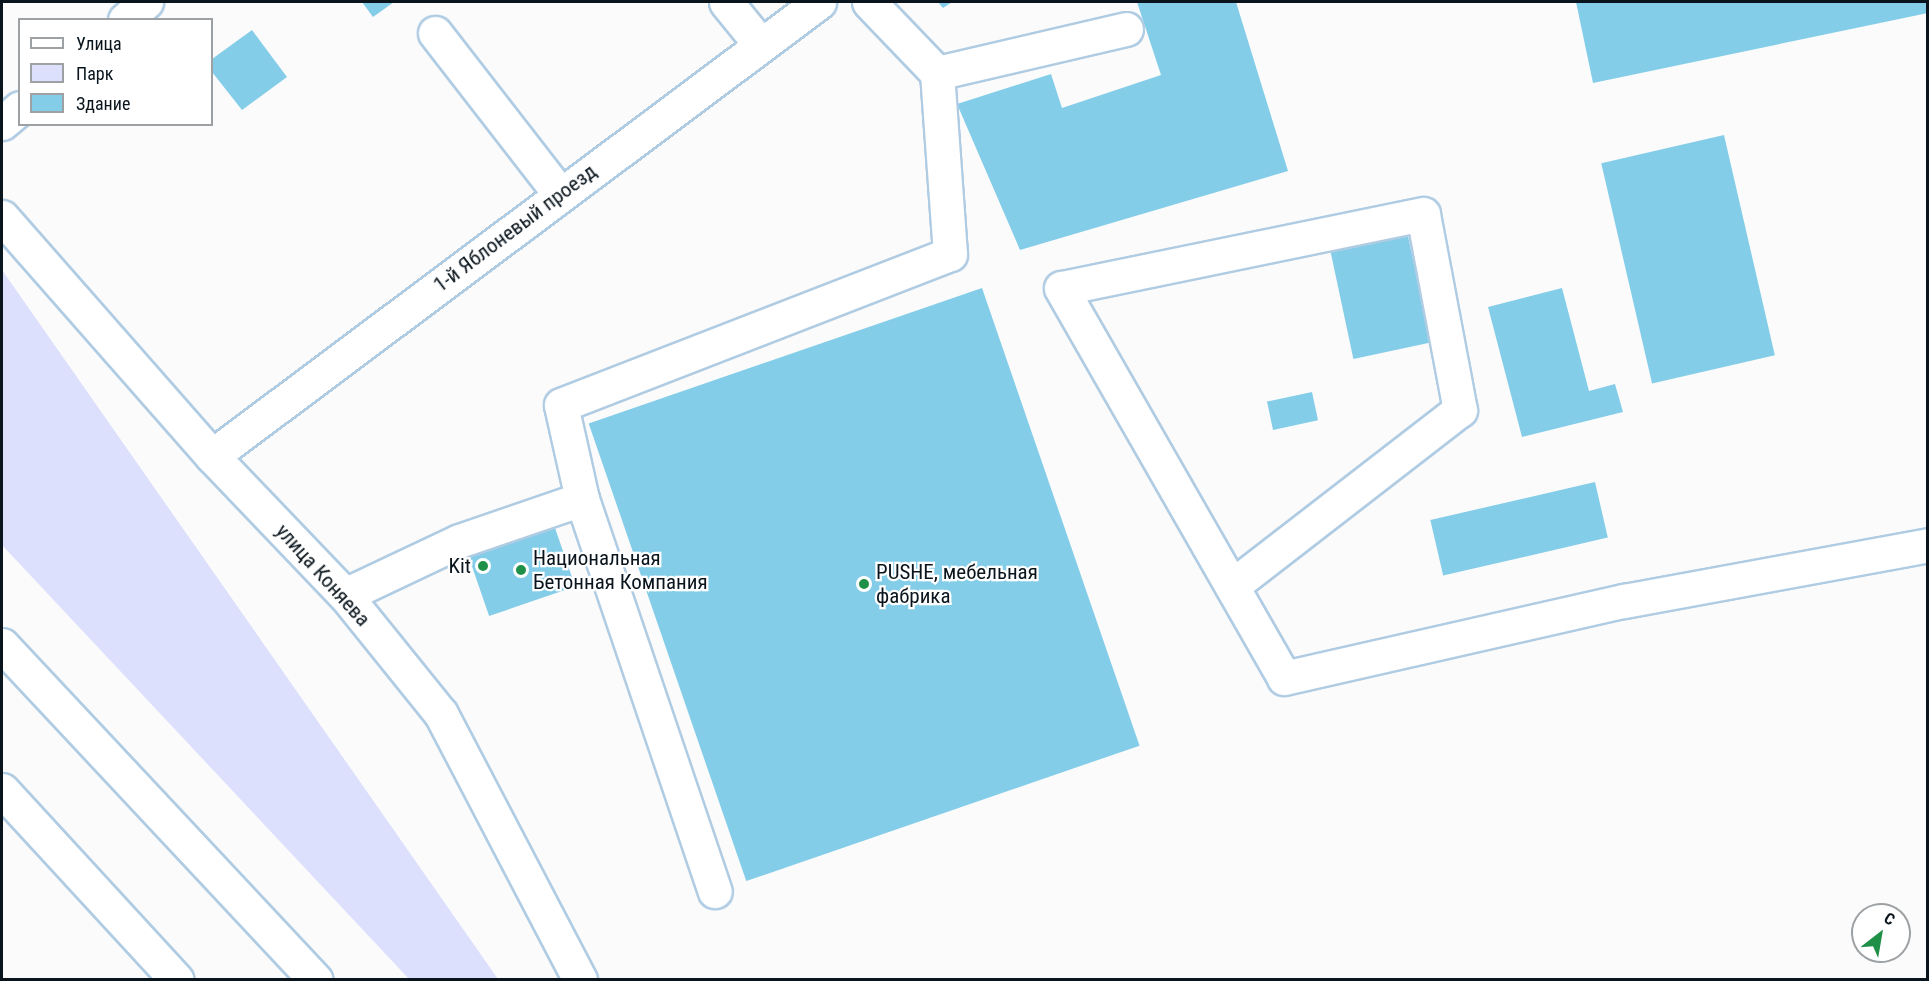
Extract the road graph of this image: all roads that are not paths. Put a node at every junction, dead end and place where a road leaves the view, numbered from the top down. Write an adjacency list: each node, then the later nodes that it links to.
1 (146, 2): 5 (street)
2 (726, 2): 8 (street)
3 (819, 2): 8 (street, 1-й Яблоневый проезд)
4 (869, 2): 9 (street)
5 (127, 18)
6 (1126, 29): 9 (street)
7 (435, 33): 12 (street)
8 (760, 44): 12 (street, 1-й Яблоневый проезд)
9 (937, 73): 15 (street)
10 (18, 110): 11 (street)
11 (2, 123)
12 (560, 194): 14 (street, 1-й Яблоневый проезд)
13 (2, 217): 14 (street, улица Коняева)
14 (212, 456): 18 (street, улица Коняева)
15 (582, 499): 18 (street); 21 (street)
16 (1928, 545): 17 (street)
17 (1232, 586): 17 (street)
18 (345, 595): 24 (street, улица Коняева)
19 (2, 645): 23 (street)
20 (2, 790): 22 (street)
21 (715, 891)
22 (177, 980)
23 (316, 980)
24 (580, 980)

